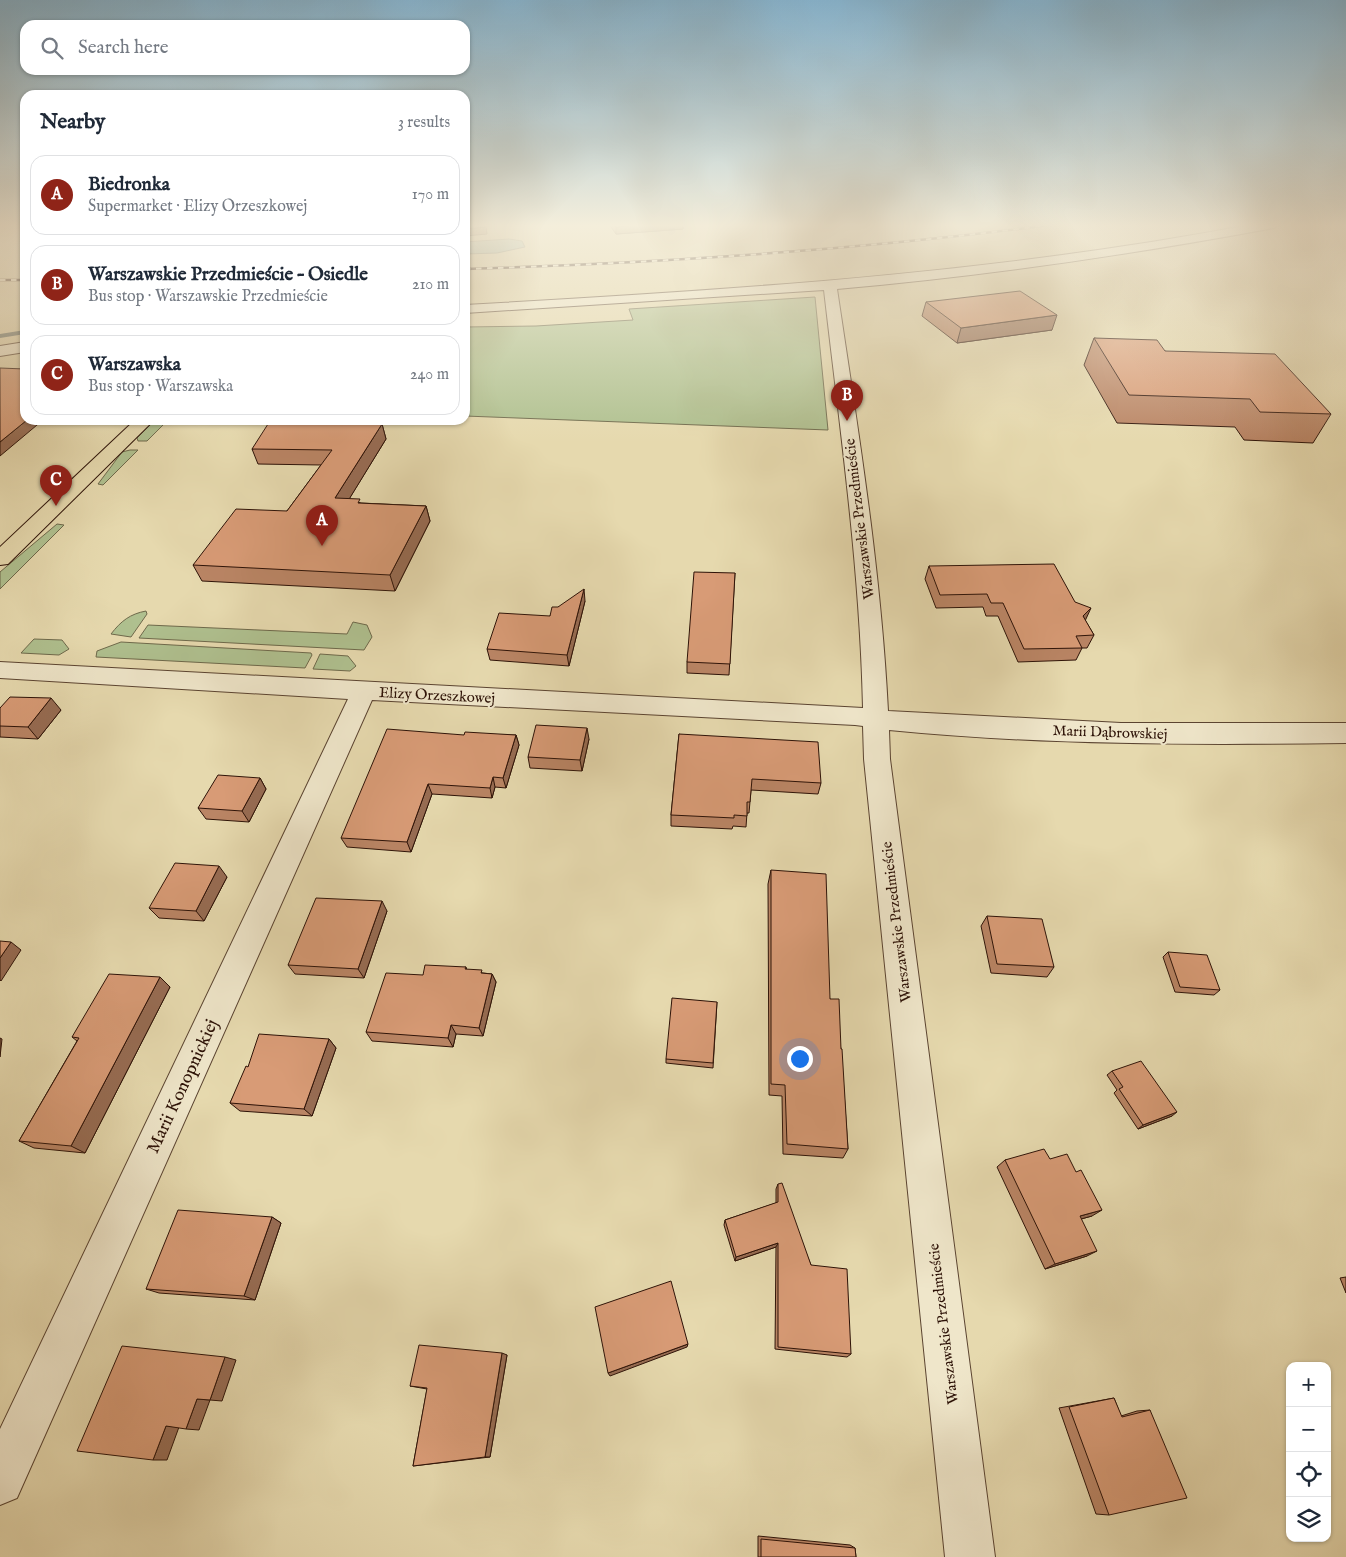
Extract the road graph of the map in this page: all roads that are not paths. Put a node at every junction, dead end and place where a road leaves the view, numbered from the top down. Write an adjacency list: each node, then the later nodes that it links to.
1 (687, 297): 3 (street)
2 (831, 297): 13 (street, Warszawskie Przedmieście)
3 (470, 309)
4 (20, 348): 5 (street)
5 (0, 351): 6 (street)
6 (20, 352)
7 (119, 425): 9 (main road)
8 (140, 425): 10 (main road)
9 (0, 536)
10 (0, 559)
11 (0, 670): 12 (street, Elizy Orzeszkowej)
12 (364, 691): 13 (street, Elizy Orzeszkowej); 15 (street, Marii Konopnickiej)
13 (875, 719): 14 (street, Marii Dąbrowskiej); 16 (street, Warszawskie Przedmieście)
14 (1346, 733)
15 (0, 1481)
16 (970, 1557)

